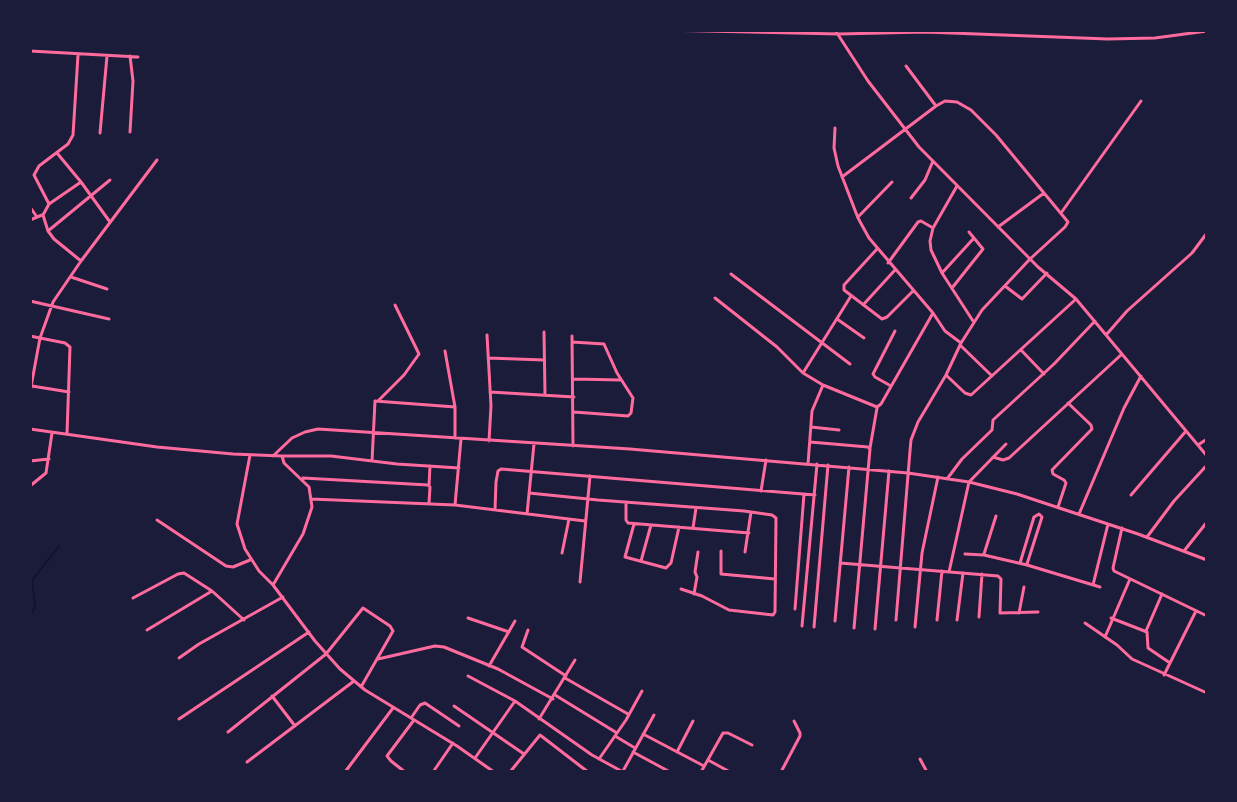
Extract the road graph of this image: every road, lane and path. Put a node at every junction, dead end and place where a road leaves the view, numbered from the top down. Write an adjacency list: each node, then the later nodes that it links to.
1 (661, 30): 4 (street)
2 (835, 30): 4 (street)
3 (1207, 31): 4 (street)
4 (839, 34): 14 (street)
5 (30, 51): 6 (street)
6 (78, 55): 7 (street); 17 (street)
7 (107, 56): 8 (street); 16 (street)
8 (130, 57): 9 (street); 15 (street)
9 (138, 57)
10 (906, 66): 12 (street)
11 (1141, 101): 30 (street)
12 (936, 105): 14 (street); 25 (street)
13 (835, 128): 20 (street)
14 (905, 129): 19 (street); 20 (street)
15 (130, 132)
16 (100, 133)
17 (57, 153): 22 (street); 28 (street)
18 (157, 160): 35 (street)
19 (933, 161): 24 (street); 27 (street)
20 (842, 177): 33 (street)
21 (110, 180): 26 (street)
22 (81, 182): 26 (street); 28 (street)
23 (892, 182): 33 (street)
24 (957, 186): 36 (street); 37 (street)
25 (1044, 193): 30 (street); 36 (street)
26 (92, 196): 35 (street); 38 (street)
27 (911, 198)
28 (49, 204): 31 (street)
29 (30, 207): 32 (street)
30 (1061, 213): 43 (street)
31 (43, 215): 32 (street); 38 (street)
32 (37, 217): 34 (street)
33 (858, 218): 42 (street)
34 (30, 220)
35 (110, 222): 44 (street)
36 (998, 227): 43 (street)
37 (933, 228): 45 (street); 47 (street)
38 (48, 231): 44 (street)
39 (969, 232): 41 (street)
40 (1207, 233): 70 (street)
41 (974, 238): 47 (street); 52 (street)
42 (877, 249): 45 (street); 55 (street)
43 (1030, 259): 48 (street); 51 (street)
44 (81, 261): 50 (street)
45 (888, 262): 46 (street)
46 (895, 270): 54 (street); 60 (street)
47 (942, 273): 52 (street)
48 (1047, 273): 51 (street); 57 (street)
49 (731, 274): 76 (street)
50 (71, 277): 53 (street); 61 (street)
51 (1005, 286): 66 (street)
52 (952, 288): 66 (street)
53 (107, 289)
54 (913, 291): 60 (street); 62 (street)
55 (851, 296): 60 (street); 64 (street)
56 (715, 298): 84 (street)
57 (1076, 299): 65 (street); 78 (street)
58 (30, 301): 61 (street)
59 (396, 305): 99 (street)
60 (863, 305)
61 (51, 307): 63 (street); 73 (street)
62 (933, 314): 77 (street); 93 (street)
63 (109, 319)
64 (837, 319): 74 (street); 76 (street)
65 (1095, 321): 70 (street); 85 (street)
66 (974, 322): 77 (street)
67 (895, 331): 93 (street)
68 (544, 332): 82 (street)
69 (487, 335): 81 (street)
70 (1106, 335): 80 (street)
71 (30, 336): 73 (street)
72 (572, 336): 75 (street)
73 (40, 338): 92 (street); 95 (street)
74 (864, 338)
75 (572, 342): 89 (street); 90 (street)
76 (821, 343): 83 (street); 84 (street)
77 (961, 344): 86 (street); 87 (street)
78 (1021, 350): 85 (street); 87 (street)
79 (445, 351): 101 (street)
80 (1122, 354): 88 (street); 100 (street)
81 (488, 358): 82 (street); 96 (street)
82 (544, 360): 97 (street)
83 (850, 364)
84 (803, 373): 91 (street)
85 (1044, 374): 144 (street)
86 (946, 375): 87 (street); 140 (street)
87 (992, 376)
88 (1141, 376): 107 (street); 163 (street)
89 (573, 379): 90 (street); 98 (street)
90 (621, 380): 103 (street)
91 (823, 385): 102 (street); 104 (street)
92 (31, 386): 94 (street); 95 (street)
93 (891, 386): 102 (street)
94 (30, 392)
95 (69, 392): 110 (street)
96 (490, 392): 97 (street); 114 (street)
97 (545, 395): 98 (street)
98 (574, 397): 103 (street)
99 (379, 400): 101 (street); 109 (street)
100 (1068, 403): 125 (street); 158 (street)
101 (455, 407): 111 (street)
102 (877, 407): 120 (street)
103 (574, 412): 119 (street)
104 (811, 427): 106 (street); 115 (street)
105 (30, 429): 108 (street)
106 (839, 430)
107 (1186, 431): 118 (street); 152 (street)
108 (52, 433): 110 (street); 126 (street)
109 (373, 433): 111 (street); 122 (street); 129 (street)
110 (67, 435): 121 (street)
111 (455, 439): 112 (street)
112 (461, 439): 114 (street); 136 (street)
113 (1207, 439): 118 (street)
114 (489, 441): 116 (street)
115 (810, 442): 120 (street); 130 (street)
116 (534, 444): 119 (street); 138 (street)
117 (1006, 444): 125 (street)
118 (1198, 445): 124 (street)
119 (573, 446): 127 (street)
120 (870, 448): 137 (street)
121 (250, 455): 122 (street); 184 (street)
122 (273, 456): 123 (street)
123 (282, 456): 129 (street); 143 (street)
124 (1207, 456)
125 (993, 458): 145 (street)
126 (49, 459): 128 (street); 146 (street)
127 (766, 460): 130 (street); 148 (street)
128 (30, 461)
129 (372, 461): 134 (street)
130 (808, 464): 131 (street)
131 (817, 464): 132 (street); 151 (street)
132 (828, 465): 135 (street); 227 (street)
133 (1207, 465): 176 (street)
134 (430, 466): 136 (street); 147 (street)
135 (849, 467): 137 (street); 187 (street)
136 (459, 468): 157 (street)
137 (869, 469): 139 (street); 189 (street)
138 (531, 471): 141 (street); 149 (street); 160 (street)
139 (889, 471): 140 (street); 190 (street)
140 (908, 473): 142 (street); 192 (street)
141 (590, 477): 148 (street); 154 (street)
142 (938, 477): 144 (street); 193 (street)
143 (301, 478): 147 (street); 153 (street)
144 (947, 479): 145 (street)
145 (969, 482): 158 (street); 195 (street)
146 (30, 486)
147 (429, 486): 156 (street)
148 (761, 491): 150 (street)
149 (529, 493): 154 (street); 162 (street)
150 (804, 494): 151 (street); 211 (street)
151 (814, 495): 226 (street)
152 (1131, 495)
153 (312, 499): 156 (street); 201 (street)
154 (587, 499): 155 (street); 167 (street)
155 (626, 502): 159 (street); 169 (street)
156 (429, 503): 157 (street)
157 (455, 505): 160 (street)
158 (1058, 507): 163 (street)
159 (696, 508): 161 (street); 173 (street)
160 (495, 510): 162 (street)
161 (751, 512): 175 (street); 198 (street)
162 (527, 514): 165 (street)
163 (1079, 514): 170 (street)
164 (996, 516): 183 (street)
165 (569, 519): 167 (street); 181 (street)
166 (157, 520): 184 (street)
167 (585, 521): 200 (street)
168 (1207, 522): 177 (street)
169 (634, 524): 171 (street); 186 (street)
170 (1108, 524): 174 (street); 202 (street)
171 (651, 525): 172 (street); 186 (street)
172 (679, 527): 173 (street); 186 (street)
173 (693, 528): 175 (street)
174 (1122, 528): 176 (street); 199 (street)
175 (749, 533): 180 (street)
176 (1147, 537): 177 (street)
177 (1184, 550): 185 (street)
178 (721, 551): 198 (street)
179 (698, 552): 207 (street)
180 (746, 552)
181 (562, 553)
182 (965, 554): 183 (street)
183 (984, 555): 188 (street)
184 (250, 560): 201 (street)
185 (1207, 560)
186 (641, 562)
187 (840, 563): 189 (street); 224 (street)
188 (1020, 563): 191 (street); 191 (street)
189 (861, 564): 190 (street); 229 (street)
190 (880, 565): 192 (street); 230 (street)
191 (1027, 565): 202 (street)
192 (901, 566): 193 (street); 220 (street)
193 (921, 568): 194 (street); 228 (street)
194 (942, 571): 195 (street); 221 (street)
195 (949, 572): 196 (street)
196 (963, 573): 197 (street); 222 (street)
197 (982, 574): 214 (street); 216 (street)
198 (775, 579): 207 (street)
199 (1130, 579): 208 (street); 218 (street)
200 (580, 582)
201 (273, 585): 209 (street)
202 (1093, 585): 204 (street)
203 (1024, 587): 214 (street)
204 (1100, 587)
205 (681, 589): 207 (street)
206 (212, 591): 210 (street); 219 (street); 231 (street)
207 (694, 594)
208 (1162, 594): 212 (street); 235 (street)
209 (283, 597): 219 (street); 233 (street)
210 (133, 598)
211 (795, 609)
212 (1196, 611): 215 (street); 241 (street)
213 (1038, 612): 214 (street)
214 (1019, 613)
215 (1207, 616)
216 (979, 617)
217 (468, 618): 234 (street)
218 (1111, 618): 235 (street); 236 (street)
219 (244, 620): 238 (street)
220 (896, 620)
221 (937, 620)
222 (957, 620)
223 (516, 621): 234 (street)
224 (835, 621)
225 (1084, 623): 236 (street)
226 (802, 626)
227 (814, 627)
228 (915, 627)
229 (854, 628)
230 (875, 629)
231 (147, 630)
232 (528, 630): 245 (street)
233 (309, 632): 237 (street); 259 (street)
234 (509, 632): 242 (street)
235 (1146, 632): 241 (street)
236 (1105, 637): 243 (street)
237 (327, 654): 239 (street); 246 (street); 250 (street)
238 (179, 658)
239 (378, 659): 242 (street); 247 (street)
240 (575, 660): 245 (street)
241 (1170, 663): 243 (street)
242 (489, 666): 251 (street)
243 (1164, 675): 249 (street)
244 (468, 676): 252 (street)
245 (565, 677): 251 (street); 255 (street)
246 (354, 681): 247 (street); 262 (street)
247 (361, 687): 254 (street)
248 (642, 691): 255 (street)
249 (1207, 693)
250 (272, 696): 262 (street); 264 (street)
251 (554, 697): 258 (street); 267 (street)
252 (515, 702): 258 (street); 265 (street)
253 (454, 706): 265 (street)
254 (393, 708): 257 (street); 279 (street)
255 (629, 715): 267 (street)
256 (654, 715): 266 (street)
257 (412, 719): 263 (street); 268 (street); 280 (street)
258 (540, 719): 274 (street)
259 (178, 720)
260 (693, 721): 271 (street)
261 (794, 721): 289 (street)
262 (295, 726): 277 (street)
263 (459, 726)
264 (228, 732)
265 (494, 733): 272 (street); 273 (street)
266 (644, 734): 270 (street); 271 (street)
267 (616, 735): 270 (street); 274 (street)
268 (453, 743): 273 (street); 281 (street)
269 (752, 745): 276 (street)
270 (634, 750): 285 (street); 286 (street)
271 (677, 752): 278 (street)
272 (524, 754): 283 (street); 284 (street)
273 (476, 758): 282 (street)
274 (599, 759): 285 (street)
275 (920, 759): 290 (street)
276 (708, 760): 278 (street); 288 (street)
277 (247, 762)
278 (704, 766): 287 (street)
279 (345, 772)
280 (405, 772)
281 (433, 772)
282 (494, 772)
283 (510, 772)
284 (588, 772)
285 (623, 772)
286 (670, 772)
287 (701, 772)
288 (730, 772)
289 (781, 772)
290 (927, 772)

